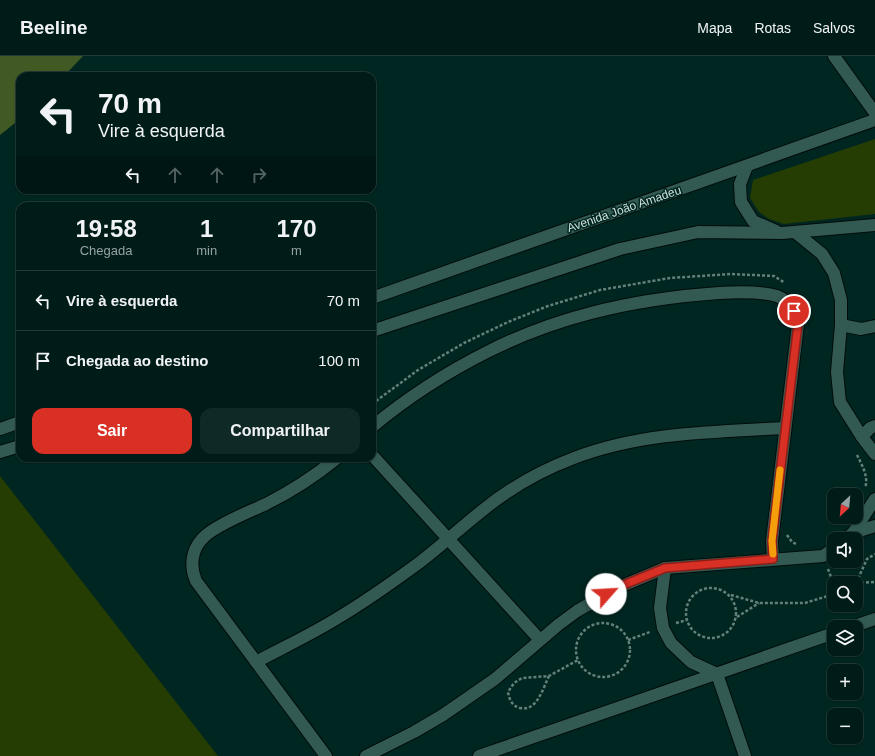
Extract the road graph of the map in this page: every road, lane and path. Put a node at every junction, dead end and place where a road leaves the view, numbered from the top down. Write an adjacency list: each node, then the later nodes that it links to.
1 (834, 56): 2 (street)
2 (875, 113)
3 (875, 120): 4 (street, Avenida João Amadeu)
4 (747, 166): 6 (street); 8 (street, Avenida João Amadeu)
5 (875, 225): 6 (street)
6 (788, 233): 9 (street); 11 (street)
7 (789, 286): 12 (path)
8 (376, 297)
9 (841, 325): 10 (street); 18 (street)
10 (875, 326)
11 (376, 329)
12 (376, 401)
13 (16, 423): 16 (street)
14 (376, 424): 17 (street)
15 (875, 426): 18 (street)
16 (0, 428)
17 (785, 428): 31 (street); 36 (street)
18 (862, 437): 21 (street)
19 (16, 447): 20 (street)
20 (0, 452)
21 (875, 454)
22 (857, 455): 25 (path)
23 (376, 458): 31 (street)
24 (332, 462): 51 (street)
25 (864, 491)
26 (875, 499): 28 (street)
27 (875, 526): 29 (street)
28 (852, 532)
29 (859, 532)
30 (785, 534): 32 (path)
31 (448, 539): 49 (street); 51 (street)
32 (798, 545)
33 (827, 554): 35 (street)
34 (875, 554): 39 (path)
35 (824, 556): 36 (street); 38 (path)
36 (773, 559): 37 (street)
37 (665, 568): 49 (street); 52 (street)
38 (831, 576)
39 (860, 576)
40 (875, 582): 41 (path)
41 (863, 583)
42 (730, 595): 44 (path); 45 (path); 45 (path)
43 (827, 596): 44 (path)
44 (759, 603): 45 (path)
45 (737, 617)
46 (875, 619): 47 (street)
47 (863, 623)
48 (827, 635): 52 (street)
49 (540, 640): 55 (street)
50 (578, 660): 50 (path); 53 (path)
51 (256, 662): 54 (street)
52 (716, 674): 56 (street); 57 (street)
53 (549, 676): 53 (path)
54 (326, 756)
55 (366, 756)
56 (479, 756)
57 (745, 756)

